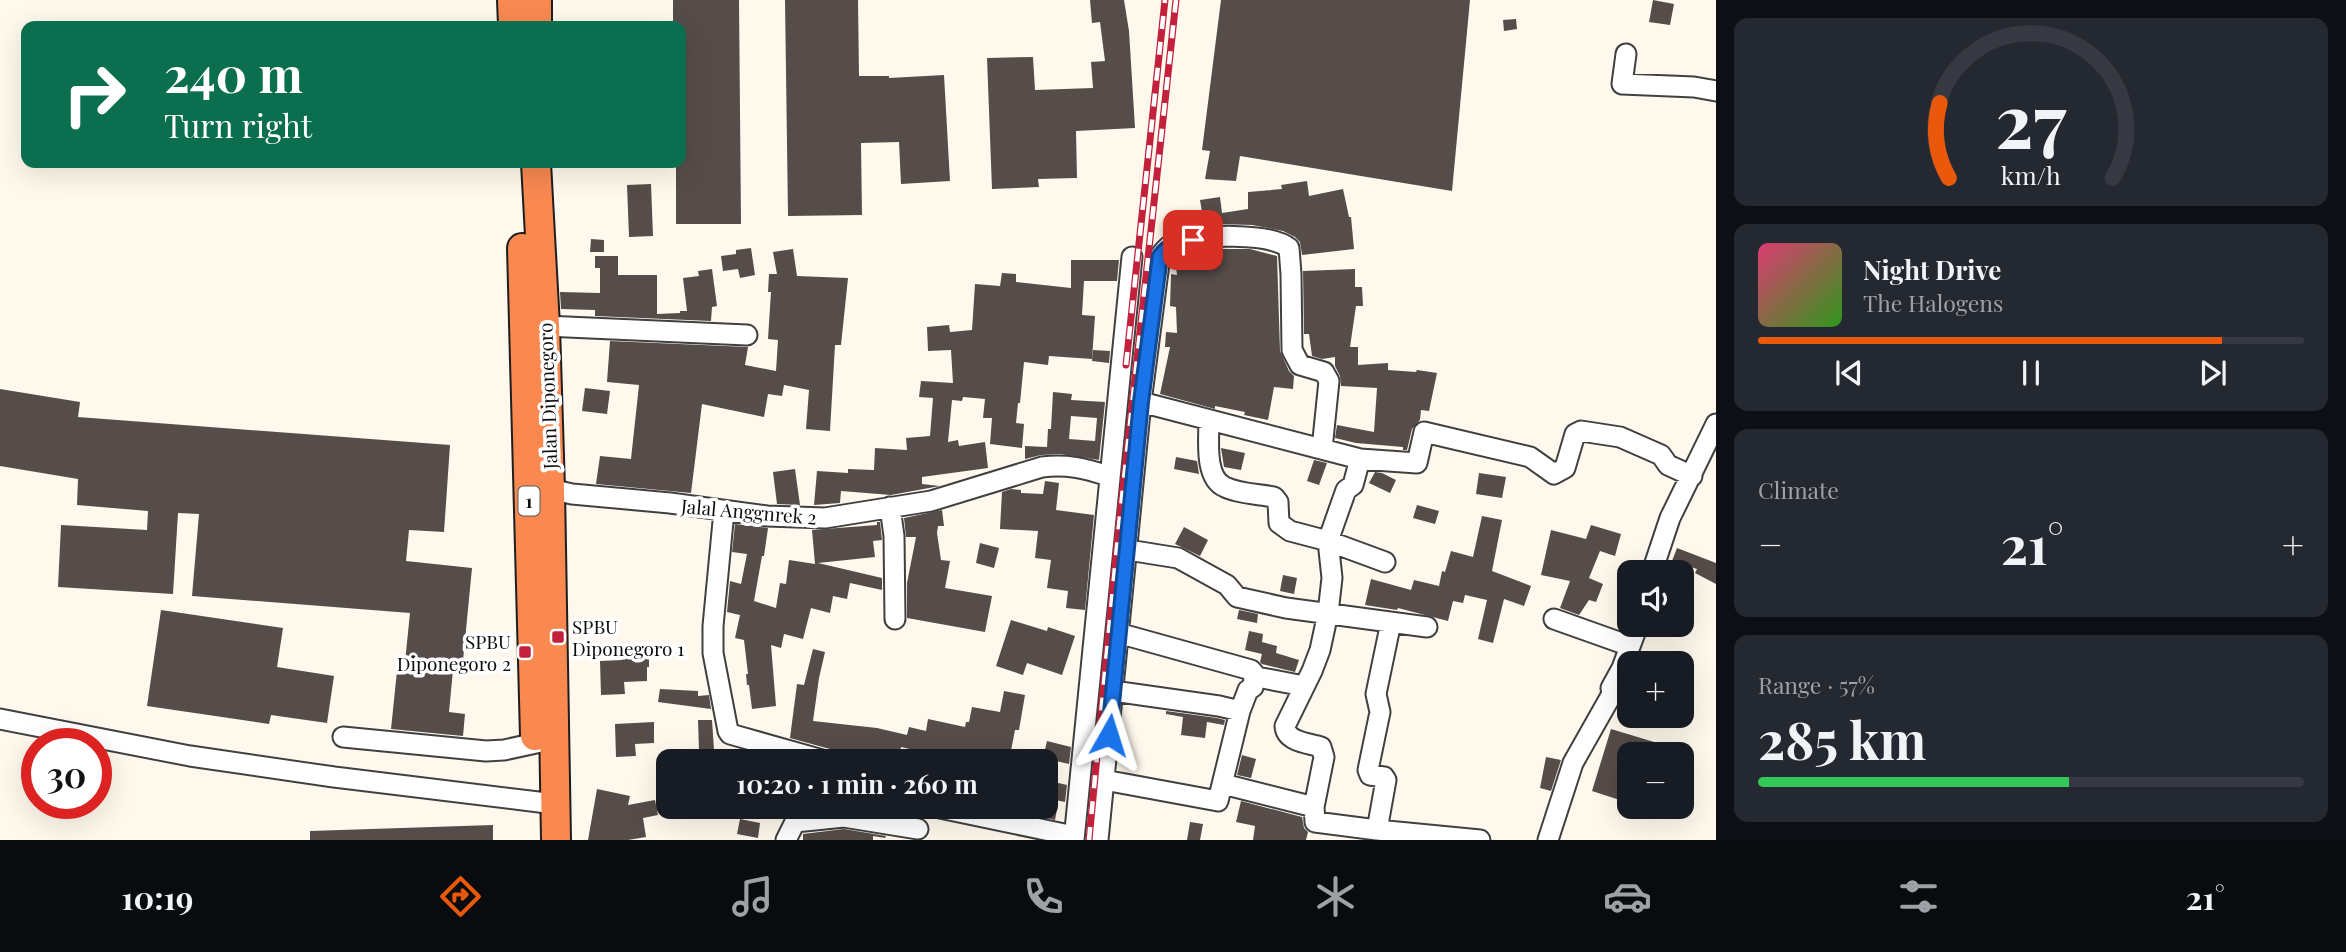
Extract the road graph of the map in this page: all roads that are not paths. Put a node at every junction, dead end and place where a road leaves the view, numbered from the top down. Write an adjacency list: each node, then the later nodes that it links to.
1 (512, 0): 3 (highway)
2 (537, 0): 4 (highway)
3 (513, 21)
4 (537, 21)
5 (1626, 54): 6 (street)
6 (1716, 91)
7 (518, 168): 40 (highway, Jalan Diponegoro / 1)
8 (536, 168): 10 (highway, Jalan Diponegoro / 1)
9 (1132, 257): 17 (street)
10 (545, 326): 11 (street); 19 (highway, Jalan Diponegoro / 1)
11 (747, 335)
12 (1141, 402): 13 (street); 15 (street); 23 (street)
13 (1209, 420): 15 (street); 22 (street)
14 (1716, 424): 18 (street)
15 (1322, 449): 16 (street)
16 (1360, 459): 18 (street); 22 (street)
17 (1108, 476): 20 (street, Jalal Anggnrek 2); 51 (street)
18 (1692, 477): 24 (street)
19 (550, 489): 21 (street, Jalal Anggnrek 2); 40 (highway, Jalan Diponegoro / 1)
20 (890, 507): 21 (street, Jalal Anggnrek 2); 27 (street)
21 (724, 511): 41 (street)
22 (1328, 541): 25 (street); 26 (street)
23 (1128, 550): 26 (street); 31 (street)
24 (1657, 560)
25 (1385, 562)
26 (1328, 613): 29 (street); 35 (street)
27 (895, 619)
28 (1555, 619): 33 (street)
29 (1391, 622): 30 (street); 50 (street)
30 (1427, 627)
31 (1118, 633): 34 (street); 36 (street)
32 (1634, 637): 33 (street)
33 (1630, 646): 57 (street)
34 (1254, 676): 35 (street); 37 (street)
35 (1304, 686): 45 (street)
36 (1113, 691): 37 (street); 42 (street)
37 (1240, 711): 43 (street)
38 (0, 719): 44 (street)
39 (343, 737): 40 (street)
40 (544, 741): 44 (highway, Jalan Diponegoro / 1)
41 (783, 749)
42 (1104, 780): 43 (street); 55 (street)
43 (1223, 784): 45 (street)
44 (546, 803): 52 (highway, Jalan Diponegoro / 1); 53 (highway, Jalan Diponegoro / 1)
45 (1314, 807): 50 (street)
46 (810, 819): 54 (street)
47 (877, 819): 49 (street)
48 (989, 819): 51 (street)
49 (918, 829)
50 (1377, 830): 56 (street)
51 (1074, 838)
52 (538, 840)
53 (556, 840)
54 (786, 840)
55 (1098, 840)
56 (1480, 840)
57 (1548, 840)

